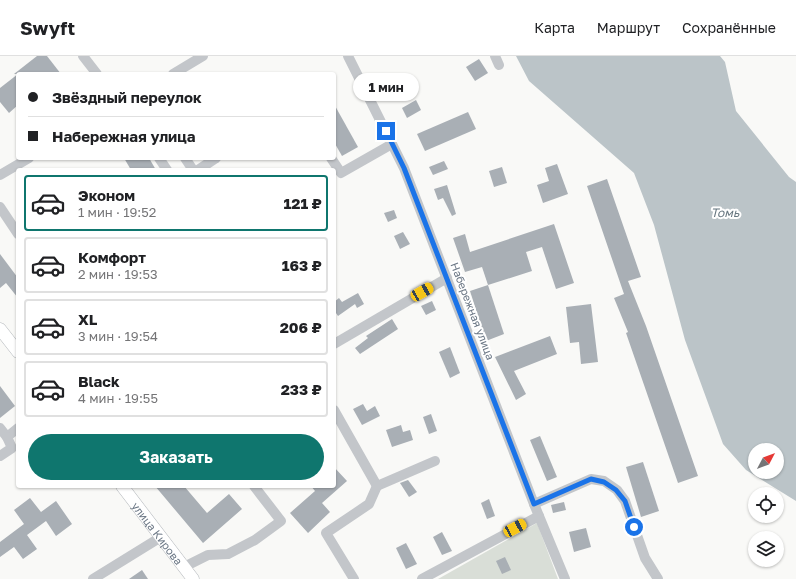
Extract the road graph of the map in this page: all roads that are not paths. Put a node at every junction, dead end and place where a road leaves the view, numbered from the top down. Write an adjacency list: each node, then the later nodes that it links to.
1 (83, 56): 4 (street)
2 (203, 56): 5 (street)
3 (348, 56): 6 (street, Набережная улица)
4 (95, 72)
5 (175, 72)
6 (392, 144): 9 (street); 14 (street, Набережная улица)
7 (26, 160): 11 (street)
8 (213, 160): 10 (street)
9 (332, 160)
10 (201, 168)
11 (0, 175)
12 (0, 207): 13 (street)
13 (16, 231)
14 (447, 278): 16 (street); 27 (street, Набережная улица)
15 (0, 329): 17 (main road)
16 (336, 343)
17 (16, 349)
18 (336, 414): 24 (street)
19 (0, 428): 21 (street)
20 (16, 429): 21 (street)
21 (7, 436): 22 (street)
22 (0, 456)
23 (434, 461): 24 (street)
24 (377, 486): 33 (street)
25 (124, 488): 29 (main road, улица Кирова)
26 (256, 488): 30 (street)
27 (534, 504): 28 (street, Набережная улица); 36 (street)
28 (539, 516): 34 (street); 35 (street, Набережная улица)
29 (161, 537): 30 (main road, улица Кирова); 31 (street)
30 (184, 567): 32 (main road, улица Кирова)
31 (93, 579)
32 (193, 579)
33 (354, 579)
34 (422, 579)
35 (565, 579)
36 (658, 579)

